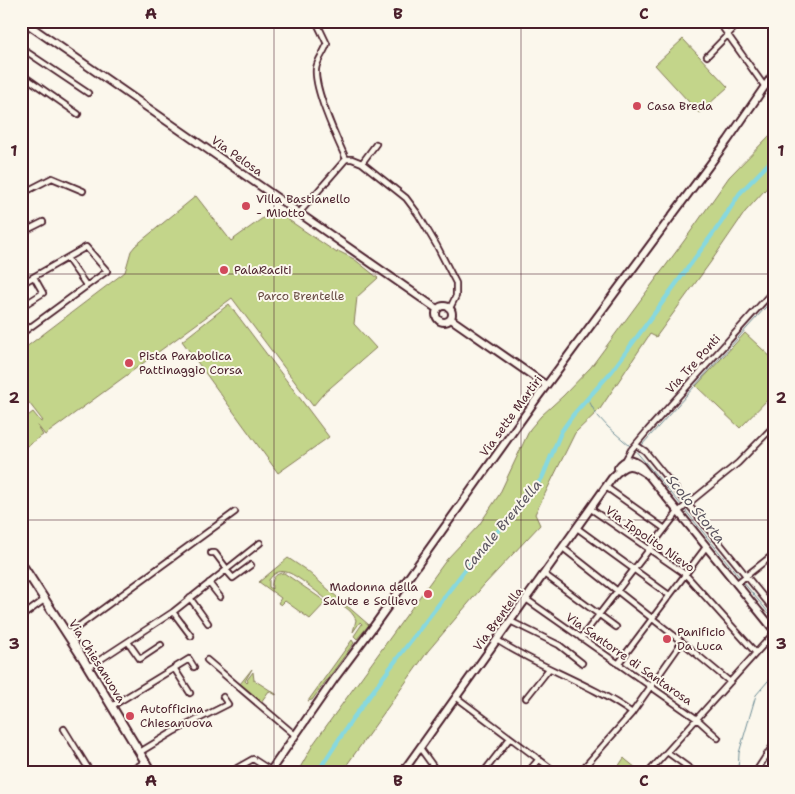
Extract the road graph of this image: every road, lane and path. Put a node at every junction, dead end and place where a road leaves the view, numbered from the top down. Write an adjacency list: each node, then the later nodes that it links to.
1 (316, 21): 14 (street)
2 (718, 21): 5 (street)
3 (741, 21): 5 (street)
4 (25, 23): 18 (main road, Via Pelosa)
5 (728, 35): 7 (street); 10 (street)
6 (21, 48): 11 (street)
7 (707, 56)
8 (774, 73): 10 (main road, Via sette Martiri)
9 (21, 74): 12 (street)
10 (765, 87): 31 (main road, Via sette Martiri)
11 (88, 93)
12 (78, 114)
13 (376, 144): 15 (street)
14 (346, 159): 15 (street); 18 (street)
15 (362, 163): 27 (street)
16 (83, 191): 17 (street)
17 (21, 194)
18 (299, 213): 28 (main road, Via Pelosa)
19 (42, 222): 20 (street)
20 (21, 233)
21 (67, 258): 22 (street); 24 (street); 24 (street)
22 (34, 277): 23 (street); 26 (street)
23 (21, 284)
24 (86, 285): 30 (street)
25 (774, 290): 33 (street, Via Tre Ponti)
26 (21, 307)
27 (450, 308): 28 (main road); 29 (main road)
28 (437, 309): 29 (main road, Via Pelosa)
29 (451, 319): 31 (main road, Via Pelosa)
30 (21, 334)
31 (546, 385): 101 (main road, Via sette Martiri)
32 (774, 426): 38 (street)
33 (635, 448): 34 (street); 35 (street); 38 (street)
34 (624, 464): 35 (main road); 36 (main road); 37 (main road, Via Brentella)
35 (640, 466): 36 (main road)
36 (648, 475): 40 (main road)
37 (606, 487): 39 (main road, Via Brentella); 43 (street)
38 (687, 504): 40 (street); 56 (street)
39 (591, 509): 42 (main road, Via Brentella); 47 (street, Via Ippolito Nievo)
40 (679, 511): 43 (street); 45 (main road)
41 (235, 512): 76 (street)
42 (577, 528): 46 (main road, Via Brentella); 52 (street)
43 (665, 529): 47 (street)
44 (260, 543): 53 (street)
45 (706, 547): 55 (street); 60 (main road)
46 (563, 548): 54 (main road, Via Brentella); 61 (street)
47 (648, 549): 52 (street); 55 (street, Via Ippolito Nievo)
48 (211, 553): 53 (street)
49 (774, 554): 56 (street)
50 (21, 563): 57 (main road, Via Chiesanuova)
51 (251, 565): 53 (street)
52 (633, 568): 61 (street); 62 (street)
53 (226, 569): 59 (street)
54 (544, 574): 65 (main road, Via Brentella); 69 (street)
55 (686, 574): 62 (street); 83 (street, Via Ippolito Nievo)
56 (746, 576): 60 (street); 67 (street)
57 (30, 577): 58 (street); 66 (main road, Via Chiesanuova)
58 (21, 583)
59 (209, 583): 63 (street); 64 (street)
60 (737, 583): 75 (main road)
61 (617, 590): 69 (street); 71 (street)
62 (669, 595): 71 (street)
63 (220, 597)
64 (190, 598): 68 (street); 73 (street)
65 (526, 599): 72 (main road, Via Brentella); 78 (street, Via Santorre di Santarosa)
66 (44, 600): 70 (street); 76 (main road, Via Chiesanuova)
67 (774, 610)
68 (173, 612): 77 (street); 80 (street)
69 (599, 614): 74 (street); 78 (street)
70 (21, 617)
71 (651, 618): 81 (street); 86 (street)
72 (510, 621): 79 (main road, Via Brentella); 85 (street)
73 (208, 623)
74 (616, 627)
75 (774, 632): 83 (street)
76 (68, 634): 88 (main road, Via Chiesanuova)
77 (191, 636)
78 (581, 638): 86 (street, Via Santorre di Santarosa)
79 (496, 640): 90 (street); 95 (main road, Via Brentella)
80 (128, 642): 82 (street); 88 (street)
81 (682, 642): 91 (street); 92 (street)
82 (161, 645)
83 (756, 654): 91 (street)
84 (207, 660): 101 (street)
85 (582, 663)
86 (618, 664): 92 (street, Via Santorre di Santarosa)
87 (194, 667): 89 (street)
88 (89, 668): 97 (main road, Via Chiesanuova)
89 (174, 668): 93 (street); 97 (street)
90 (549, 669): 96 (street); 98 (street)
91 (730, 682): 99 (street)
92 (651, 687): 98 (street); 99 (street, Via Santorre di Santarosa)
93 (190, 693)
94 (223, 697): 106 (street)
95 (456, 697): 102 (street); 105 (main road, Via Brentella)
96 (526, 698)
97 (112, 706): 106 (main road, Via Chiesanuova)
98 (632, 713): 120 (street)
99 (697, 719): 103 (street, Via Santorre di Santarosa); 107 (street)
100 (64, 729): 112 (street)
101 (295, 735): 111 (main road, Via sette Martiri)
102 (510, 738): 108 (street); 117 (street)
103 (718, 738)
104 (774, 744): 123 (street)
105 (420, 748): 115 (main road, Via Brentella); 116 (street)
106 (140, 752): 109 (main road, Via Chiesanuova)
107 (666, 752): 121 (street); 122 (street)
108 (539, 759): 118 (street); 119 (street)
109 (145, 762): 113 (street); 114 (main road, Via Chiesanuova)
110 (237, 768): 111 (street)
111 (269, 772)
112 (91, 773)
113 (127, 773)
114 (152, 773)
115 (402, 773)
116 (438, 773)
117 (483, 773)
118 (527, 773)
119 (557, 773)
120 (579, 773)
121 (648, 773)
122 (696, 773)
123 (755, 773)

